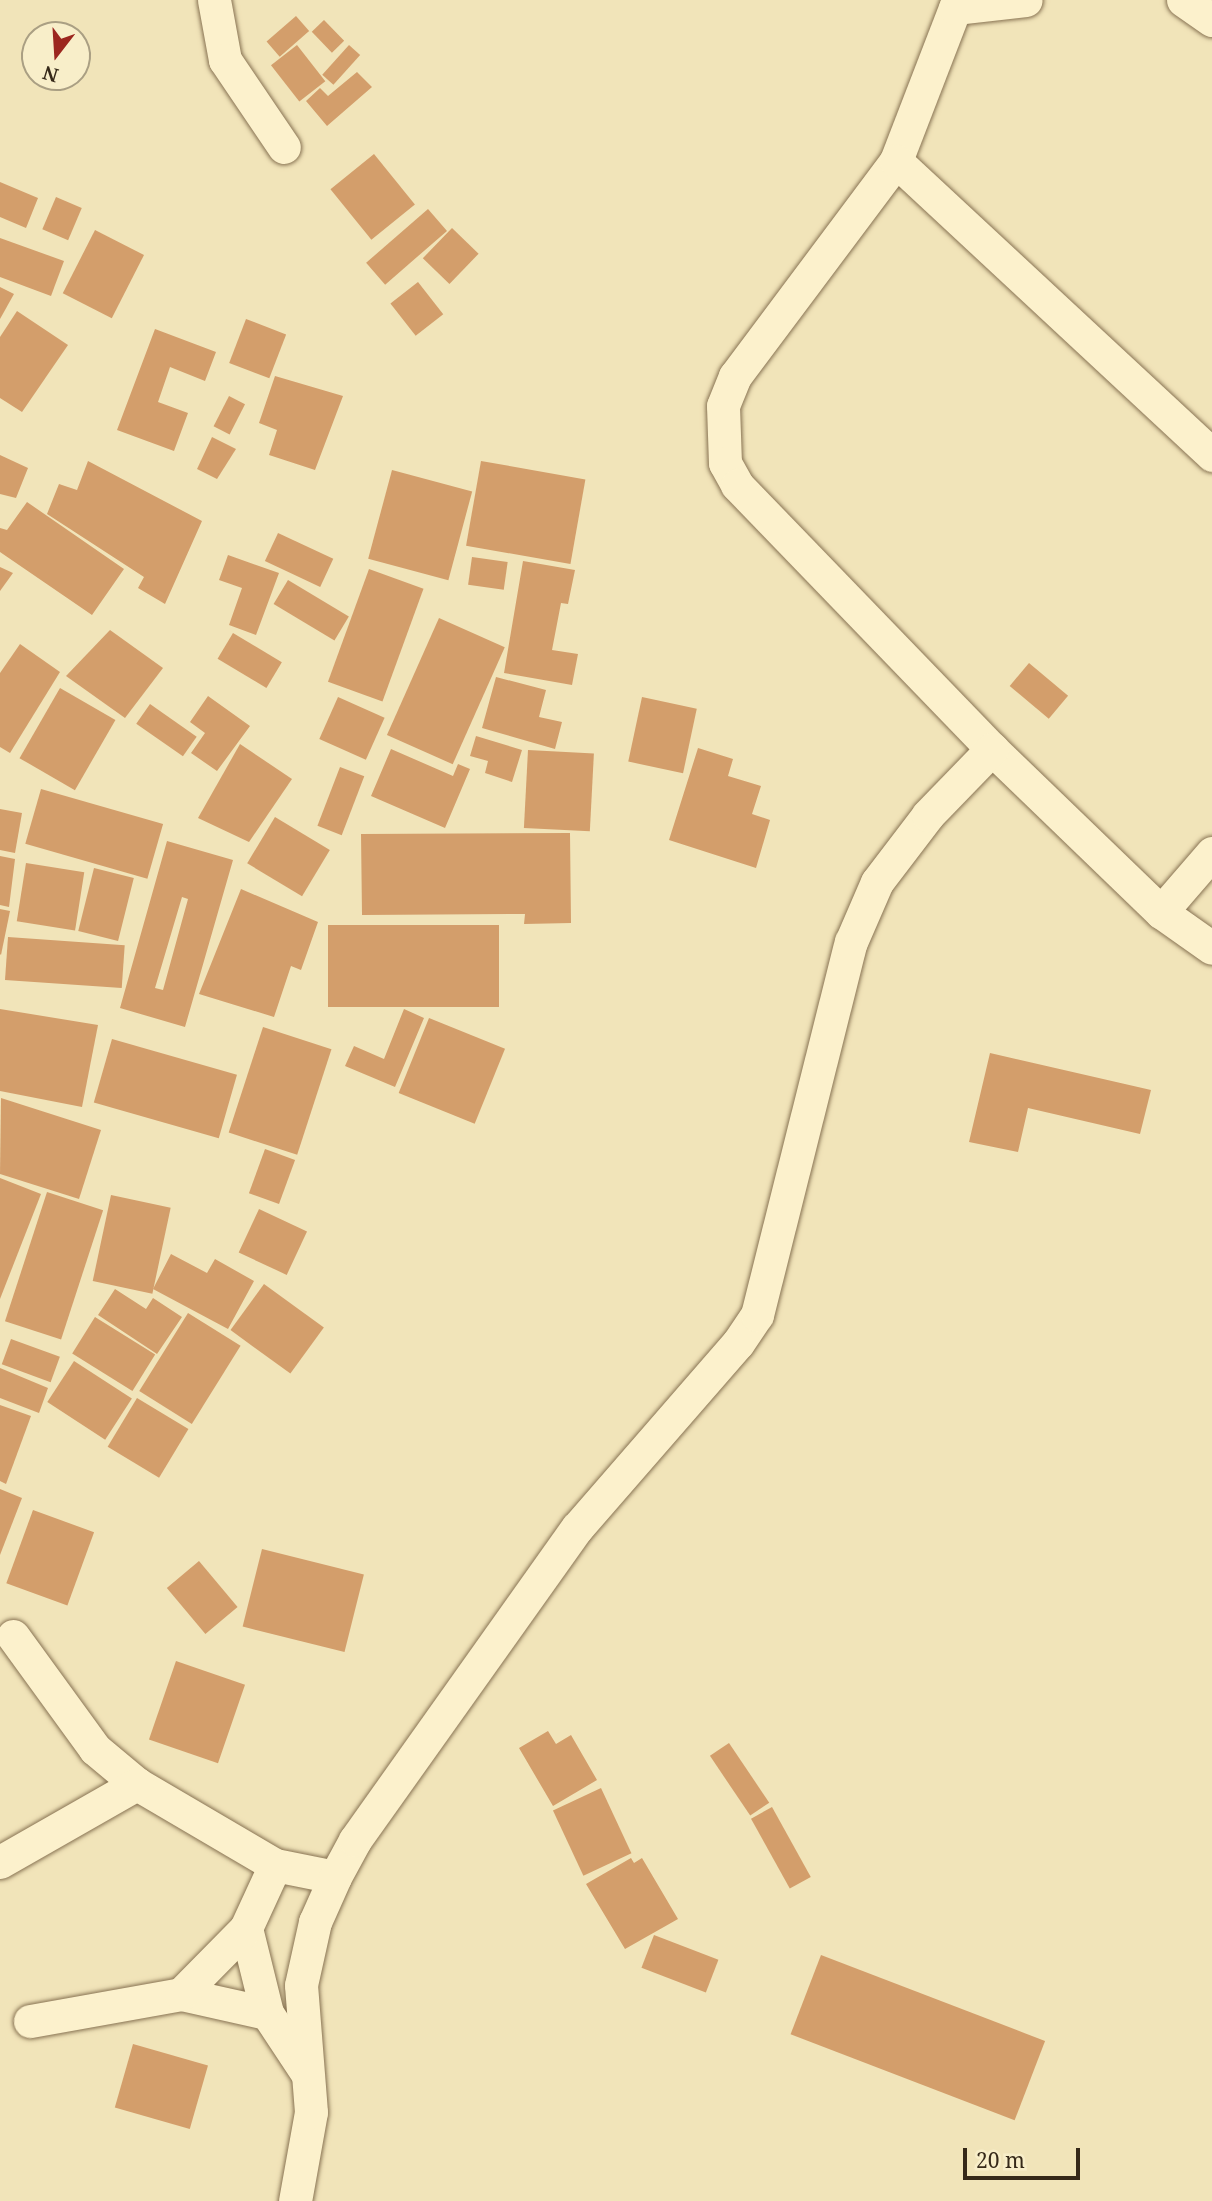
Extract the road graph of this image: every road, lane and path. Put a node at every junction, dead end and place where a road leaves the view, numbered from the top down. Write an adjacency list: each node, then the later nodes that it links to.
1 (214, 0): 6 (street)
2 (1026, 0): 4 (street)
3 (1183, 0): 5 (street)
4 (956, 4): 7 (street)
5 (1212, 20)
6 (284, 147)
7 (896, 161): 8 (street); 9 (street)
8 (1212, 455)
9 (992, 749): 11 (street); 17 (street)
10 (1212, 853): 11 (street)
11 (1161, 912): 12 (street)
12 (1212, 948)
13 (13, 1636): 14 (street)
14 (137, 1784): 15 (street); 16 (street)
15 (0, 1861)
16 (275, 1865): 17 (street); 18 (street)
17 (335, 1877): 22 (street)
18 (246, 1928): 19 (street); 20 (street)
19 (181, 1994): 20 (street); 21 (street)
20 (267, 2013): 22 (street)
21 (30, 2021)
22 (307, 2074): 23 (street)
23 (295, 2201)

